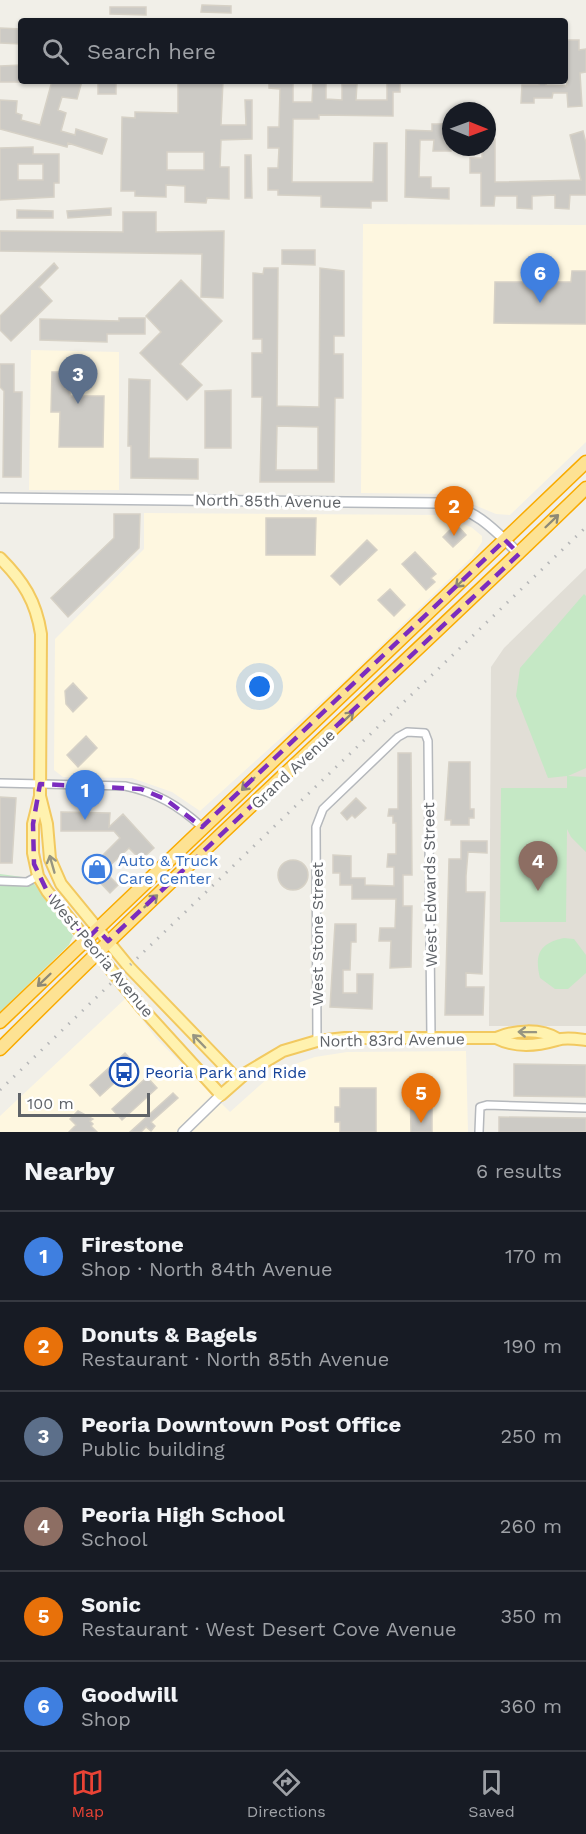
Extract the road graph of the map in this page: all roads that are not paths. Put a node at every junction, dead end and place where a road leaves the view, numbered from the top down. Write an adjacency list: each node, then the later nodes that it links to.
1 (586, 462): 4 (highway, Grand Avenue)
2 (586, 489): 5 (highway, Grand Avenue, one-way to 2)
3 (0, 498): 4 (street, North 85th Avenue)
4 (505, 540): 5 (street, North 85th Avenue); 8 (highway, Grand Avenue, one-way to 8)
5 (519, 554): 9 (highway, Grand Avenue, one-way to 5)
6 (0, 558): 11 (main road, West Peoria Avenue)
7 (425, 733): 21 (street, West Edwards Street); 23 (street, West Stone Street)
8 (290, 743): 9 (highway); 13 (highway, Grand Avenue, one-way to 13)
9 (305, 758): 18 (highway, Grand Avenue, one-way to 9)
10 (0, 783): 11 (street)
11 (40, 784): 12 (main road, West Peoria Avenue); 13 (street)
12 (40, 796): 14 (main road, West Peoria Avenue); 16 (main road, West Peoria Avenue, one-way to 12)
13 (202, 827): 16 (highway, Grand Avenue)
14 (38, 876): 15 (street); 17 (main road, West Peoria Avenue)
15 (0, 881)
16 (97, 928): 17 (highway, Grand Avenue); 18 (main road, West Peoria Avenue)
17 (87, 939): 19 (main road, West Peoria Avenue); 20 (highway, Grand Avenue, one-way to 20)
18 (108, 941): 19 (highway, Grand Avenue); 25 (main road, West Peoria Avenue, one-way to 18)
19 (96, 952): 24 (highway, Grand Avenue); 25 (main road, West Peoria Avenue)
20 (0, 1022)
21 (431, 1038): 22 (main road, North 83rd Avenue); 23 (main road, North 83rd Avenue)
22 (586, 1040)
23 (317, 1041): 25 (main road, North 83rd Avenue)
24 (0, 1049)
25 (229, 1087): 27 (street)
26 (586, 1108): 28 (street)
27 (183, 1132)
28 (479, 1132)

